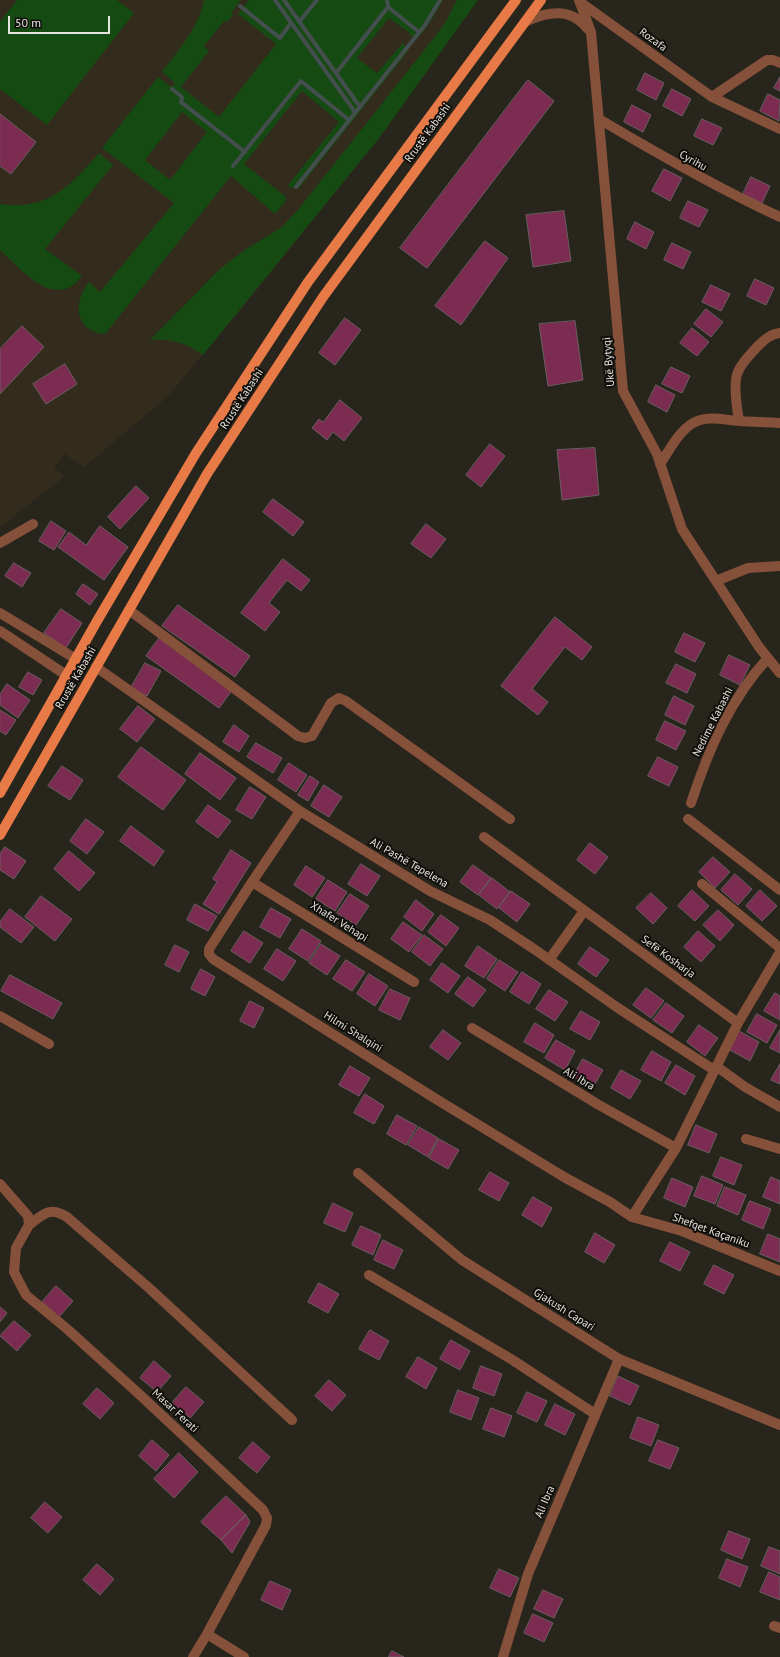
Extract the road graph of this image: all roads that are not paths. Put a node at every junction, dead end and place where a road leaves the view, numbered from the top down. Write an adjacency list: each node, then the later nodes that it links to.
1 (516, 0): 23 (main road, Rrustë Kabashi)
2 (541, 0): 4 (main road, Rrustë Kabashi)
3 (580, 1): 5 (street, Ukë Bytyqi); 7 (street, Rozafa)
4 (525, 22): 5 (street); 19 (main road, Rrustë Kabashi)
5 (591, 32): 8 (street, Ukë Bytyqi)
6 (780, 64): 7 (street)
7 (712, 97): 9 (street, Rozafa)
8 (599, 119): 10 (street, Cyrihu); 14 (street, Ukë Bytyqi)
9 (780, 129)
10 (780, 217)
11 (780, 332): 12 (street)
12 (738, 421): 13 (street); 14 (street)
13 (780, 423)
14 (660, 464): 18 (street, Ukë Bytyqi)
15 (33, 524): 16 (street)
16 (0, 543)
17 (779, 565): 18 (street)
18 (716, 581): 22 (street, Ukë Bytyqi)
19 (129, 610): 24 (main road, Rrustë Kabashi); 30 (street)
20 (0, 613): 23 (street)
21 (0, 631): 26 (street)
22 (768, 658): 25 (street, Ukë Bytyqi); 28 (street, Nedime Kabashi)
23 (76, 659): 26 (main road, Rrustë Kabashi)
24 (96, 667): 29 (street, Ali Pashë Tepelena); 32 (main road, Rrustë Kabashi)
25 (780, 673)
26 (66, 676): 27 (main road, Rrustë Kabashi)
27 (0, 793)
28 (691, 803)
29 (300, 811): 34 (street, Hilmi Shalqini); 40 (street, Ali Pashë Tepelena)
30 (510, 819)
31 (688, 819): 36 (street)
32 (0, 836)
33 (484, 837): 37 (street, Sefë Kosharja)
34 (252, 882): 41 (street, Xhafer Vehapi); 53 (street, Hilmi Shalqini)
35 (702, 884): 38 (street)
36 (780, 890)
37 (584, 911): 40 (street); 43 (street, Sefë Kosharja)
38 (780, 948)
39 (780, 952): 43 (street)
40 (549, 960): 46 (street, Ali Pashë Tepelena)
41 (414, 982)
42 (0, 1016): 45 (street)
43 (738, 1023): 46 (street)
44 (472, 1028): 49 (street, Ali Ibra)
45 (49, 1044)
46 (715, 1068): 47 (street, Ali Pashë Tepelena); 49 (street)
47 (780, 1107)
48 (746, 1139): 50 (street)
49 (676, 1148): 53 (street)
50 (780, 1149)
51 (358, 1173): 57 (street, Gjakush Capari)
52 (0, 1184): 54 (street)
53 (632, 1217): 55 (street, Shefqet Kaçaniku)
54 (29, 1225): 59 (street); 61 (street, Masar Ferati)
55 (780, 1270)
56 (369, 1275): 58 (street)
57 (619, 1359): 58 (street, Ali Ibra); 60 (street, Gjakush Capari)
58 (595, 1414): 64 (street, Ali Ibra)
59 (292, 1420)
60 (780, 1426)
61 (207, 1634): 62 (street); 63 (street)
62 (193, 1657)
63 (244, 1657)
64 (502, 1657)

